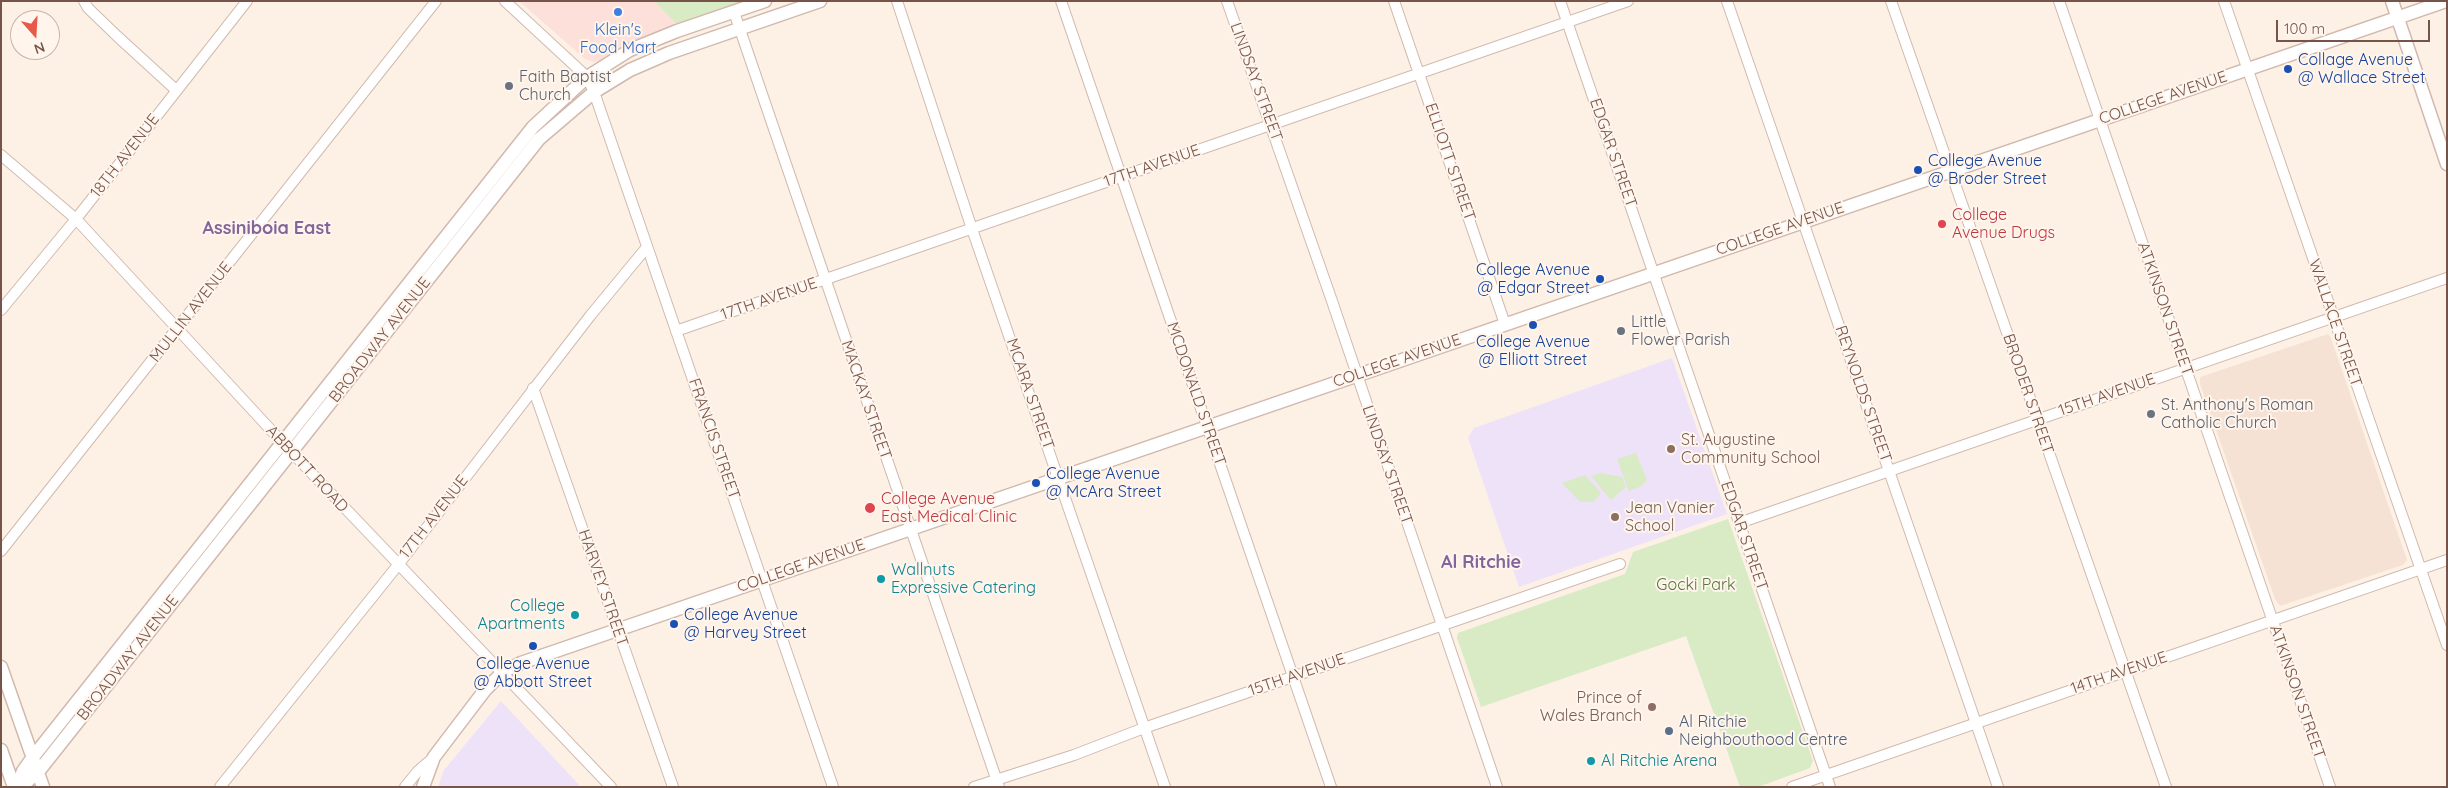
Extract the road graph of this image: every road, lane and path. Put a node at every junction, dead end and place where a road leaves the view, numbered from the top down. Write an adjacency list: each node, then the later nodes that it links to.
1 (84, 1): 27 (street)
2 (247, 1): 27 (street, 18TH AVENUE)
3 (436, 1): 45 (street, MULLIN AVENUE)
4 (505, 1): 26 (street)
5 (765, 1): 20 (street, BROADWAY AVENUE)
6 (820, 1): 23 (street, BROADWAY AVENUE)
7 (897, 1): 37 (street, MCARA STREET)
8 (1061, 1): 34 (street, MCDONALD STREET)
9 (1227, 1): 30 (street, LINDSAY STREET)
10 (1394, 1): 25 (street, ELLIOTT STREET)
11 (1560, 1): 22 (street, EDGAR STREET)
12 (1628, 1): 22 (street, 17TH AVENUE)
13 (1727, 1): 36 (street, REYNOLDS STREET)
14 (1891, 1): 33 (street, BRODER STREET)
15 (2059, 1): 29 (street, ATKINSON STREET)
16 (2224, 1): 24 (street, WALLACE STREET)
17 (2392, 1): 21 (street)
18 (2418, 1): 21 (street, COLLEGE AVENUE)
19 (2446, 1): 21 (street, COLLEGE AVENUE)
20 (734, 12): 23 (street, MACKAY STREET); 26 (street, BROADWAY AVENUE)
21 (2396, 17): 24 (street, COLLEGE AVENUE); 32 (street)
22 (1568, 22): 25 (street, 17TH AVENUE); 39 (street, EDGAR STREET)
23 (740, 28): 28 (street, BROADWAY AVENUE); 41 (street, MACKAY STREET)
24 (2248, 68): 29 (street, COLLEGE AVENUE); 43 (street, WALLACE STREET)
25 (1419, 74): 30 (street, 17TH AVENUE); 44 (street, ELLIOTT STREET)
26 (587, 77): 28 (street, FRANCIS STREET); 52 (street, BROADWAY AVENUE)
27 (176, 90): 35 (street, 18TH AVENUE)
28 (594, 92): 38 (street, FRANCIS STREET); 53 (street, BROADWAY AVENUE)
29 (2101, 119): 33 (street, COLLEGE AVENUE); 47 (street, ATKINSON STREET)
30 (1271, 125): 34 (street, 17TH AVENUE); 48 (street, LINDSAY STREET)
31 (1, 155): 35 (street, ABBOTT ROAD)
32 (2447, 164)
33 (1951, 170): 36 (street, COLLEGE AVENUE); 50 (street, BRODER STREET)
34 (1122, 177): 37 (street, 17TH AVENUE); 51 (street, MCDONALD STREET)
35 (76, 219): 42 (street, 18TH AVENUE); 45 (street, ABBOTT ROAD)
36 (1803, 221): 39 (street, COLLEGE AVENUE); 54 (street, REYNOLDS STREET)
37 (972, 229): 41 (street, 17TH AVENUE); 55 (street, MCARA STREET)
38 (647, 247): 46 (street, FRANCIS STREET); 49 (street, 17TH AVENUE)
39 (1654, 272): 44 (street, COLLEGE AVENUE); 56 (street, EDGAR STREET)
40 (2447, 278): 43 (street, 15TH AVENUE)
41 (824, 280): 46 (street, 17TH AVENUE); 57 (street, MACKAY STREET)
42 (1, 310)
43 (2333, 317): 47 (street, 15TH AVENUE); 62 (street, WALLACE STREET)
44 (1505, 324): 48 (street, COLLEGE AVENUE)
45 (178, 329): 52 (street, ABBOTT ROAD); 58 (street, MULLIN AVENUE)
46 (676, 331): 63 (street, FRANCIS STREET)
47 (2185, 368): 50 (street, 15TH AVENUE); 64 (street, ATKINSON STREET)
48 (1357, 374): 51 (street, COLLEGE AVENUE); 65 (street, LINDSAY STREET)
49 (533, 388): 61 (street, 17TH AVENUE); 66 (street, HARVEY STREET)
50 (2037, 420): 54 (street, 15TH AVENUE); 69 (street, BRODER STREET)
51 (1207, 426): 55 (street, COLLEGE AVENUE); 71 (street, MCDONALD STREET)
52 (282, 442): 53 (street, ABBOTT ROAD); 75 (street, BROADWAY AVENUE)
53 (291, 452): 61 (street, ABBOTT ROAD); 77 (street, BROADWAY AVENUE)
54 (1890, 471): 56 (street, 15TH AVENUE); 72 (street, REYNOLDS STREET)
55 (1058, 477): 57 (street, COLLEGE AVENUE); 73 (street, MCARA STREET)
56 (1739, 523): 78 (street, EDGAR STREET)
57 (912, 528): 63 (street, COLLEGE AVENUE); 79 (street, MACKAY STREET)
58 (1, 551)
59 (2447, 560): 62 (street, 14TH AVENUE)
60 (1620, 564): 65 (street, 15TH AVENUE)
61 (398, 565): 70 (street, ABBOTT ROAD); 83 (street, 17TH AVENUE)
62 (2421, 570): 64 (street, 14TH AVENUE); 67 (street, WALLACE STREET)
63 (762, 579): 66 (street, COLLEGE AVENUE); 88 (street, FRANCIS STREET)
64 (2273, 620): 69 (street, 14TH AVENUE); 97 (street, ATKINSON STREET)
65 (1442, 626): 71 (street, 15TH AVENUE); 92 (street, LINDSAY STREET)
66 (618, 629): 70 (street, COLLEGE AVENUE); 87 (street, HARVEY STREET)
67 (2447, 645)
68 (1, 666): 75 (street)
69 (2126, 671): 72 (street, 14TH AVENUE); 96 (street, BRODER STREET)
70 (503, 672): 76 (street, COLLEGE AVENUE); 86 (street, ABBOTT ROAD)
71 (1294, 677): 73 (street, 15TH AVENUE); 91 (street, MCDONALD STREET)
72 (1975, 722): 78 (street, 14TH AVENUE); 95 (street, REYNOLDS STREET)
73 (1144, 728): 79 (street, 15TH AVENUE); 90 (street, MCARA STREET)
74 (1, 750): 80 (street)
75 (33, 757): 77 (street); 80 (street, BROADWAY AVENUE)
76 (434, 757): 84 (street, COLLEGE AVENUE); 85 (street, COLLEGE AVENUE)
77 (38, 772): 81 (street, BROADWAY AVENUE); 82 (street)
78 (1826, 774): 93 (street, 14TH AVENUE); 94 (street, EDGAR STREET)
79 (998, 783): 89 (street, 15TH AVENUE)
80 (16, 787)
81 (21, 787)
82 (43, 787)
83 (220, 787)
84 (405, 787)
85 (423, 787)
86 (611, 787)
87 (673, 787)
88 (833, 787)
89 (974, 787)
90 (1165, 787)
91 (1332, 787)
92 (1497, 787)
93 (1792, 787)
94 (1830, 787)
95 (1998, 787)
96 (2166, 787)
97 (2330, 787)

